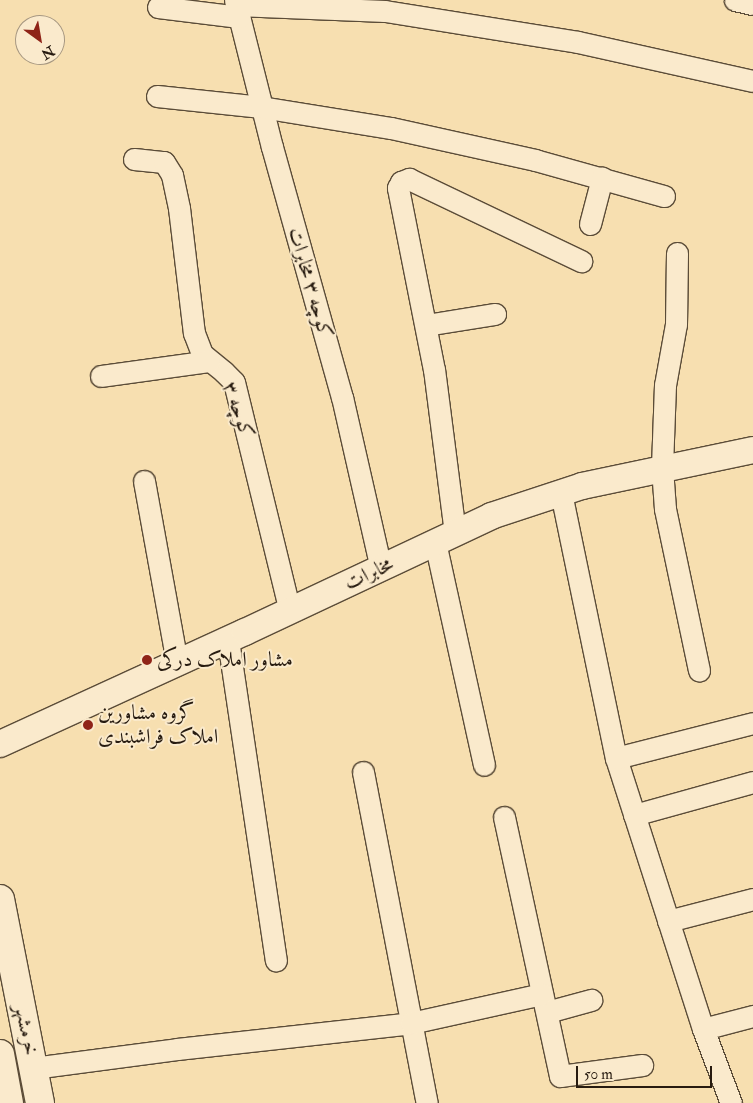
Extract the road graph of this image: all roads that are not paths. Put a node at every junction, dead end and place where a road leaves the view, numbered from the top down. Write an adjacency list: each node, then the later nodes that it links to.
1 (735, 0): 2 (street)
2 (753, 4)
3 (158, 7): 4 (street)
4 (237, 7): 5 (street); 7 (street, کوچه ۳ مخابرات)
5 (753, 81)
6 (157, 96): 7 (street)
7 (261, 107): 9 (street); 23 (street, کوچه ۳ مخابرات)
8 (134, 159): 16 (street, کوچه ۳)
9 (602, 178): 10 (street); 11 (street)
10 (664, 196)
11 (590, 224)
12 (677, 253): 19 (street)
13 (581, 261): 15 (street)
14 (495, 314): 15 (street)
15 (426, 326): 22 (street)
16 (209, 361): 17 (street); 24 (street, کوچه ۳)
17 (101, 376)
18 (753, 450): 19 (street, مخابرات)
19 (662, 468): 21 (street, مخابرات); 27 (street)
20 (144, 481): 26 (street)
21 (561, 493): 22 (street, مخابرات); 30 (street)
22 (445, 538): 23 (street, مخابرات); 31 (street)
23 (381, 568): 24 (street, مخابرات)
24 (290, 611): 25 (street, مخابرات)
25 (228, 640): 26 (street, مخابرات); 39 (street)
26 (177, 663): 29 (street, مخابرات)
27 (699, 670)
28 (753, 723): 30 (street)
29 (0, 744)
30 (616, 758): 34 (street)
31 (484, 765)
32 (363, 772): 43 (street)
33 (753, 782): 34 (street)
34 (634, 815): 38 (street)
35 (504, 817): 41 (street)
36 (0, 899): 47 (main road, خرمشهر)
37 (753, 899): 38 (street)
38 (668, 921): 44 (street)
39 (276, 960)
40 (591, 1000): 41 (street)
41 (544, 1003): 43 (street); 46 (street)
42 (753, 1016): 44 (street)
43 (411, 1023): 47 (street); 50 (street)
44 (703, 1028): 51 (street)
45 (0, 1054): 48 (main road)
46 (642, 1065)
47 (33, 1068): 49 (main road, خرمشهر)
48 (9, 1103)
49 (40, 1103)
50 (427, 1103)
51 (732, 1103)

